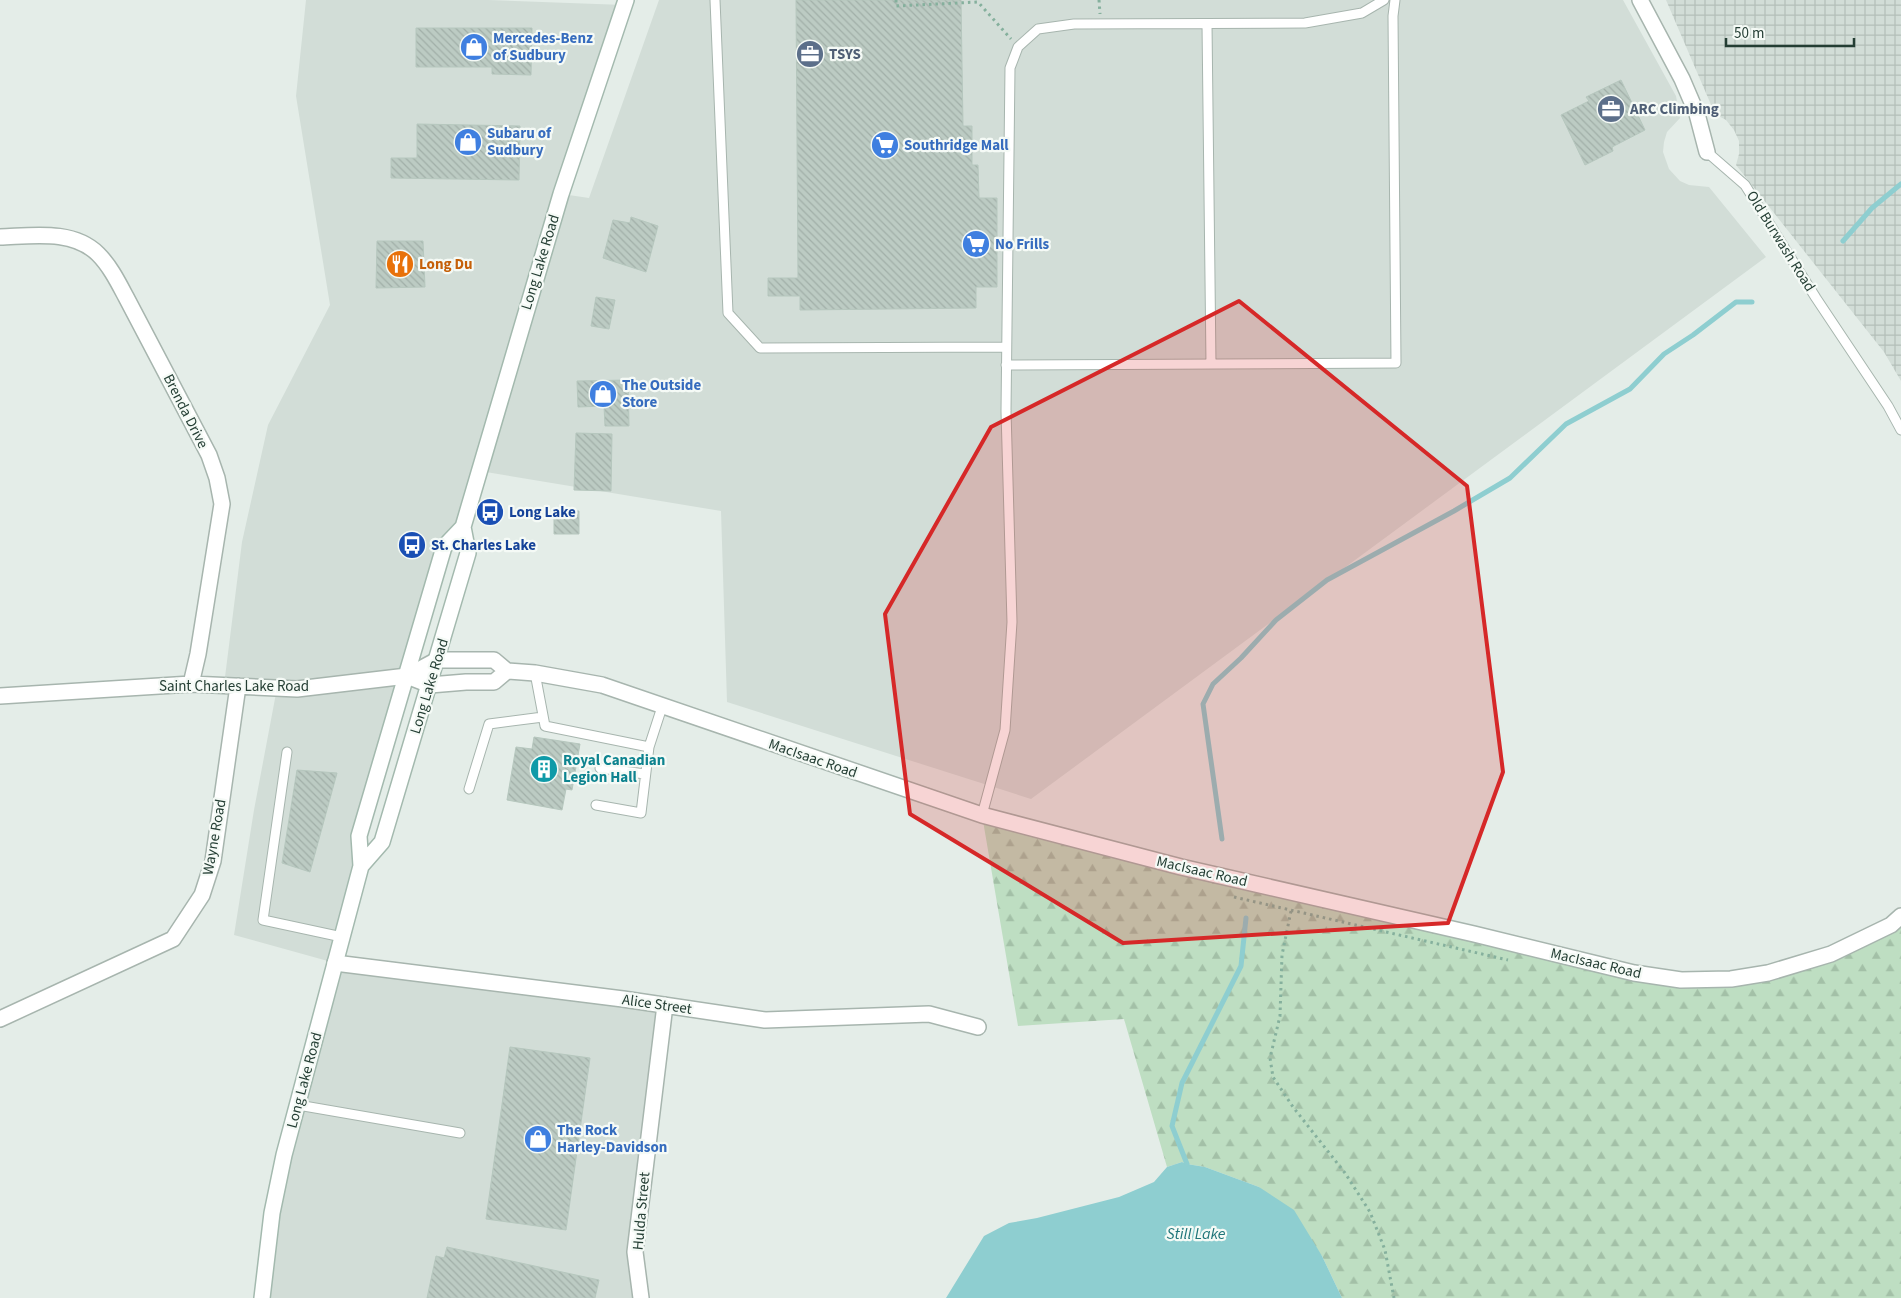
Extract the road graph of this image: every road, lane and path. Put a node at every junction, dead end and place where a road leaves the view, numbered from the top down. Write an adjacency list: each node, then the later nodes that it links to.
1 (626, 0): 15 (street, Long Lake Road)
2 (715, 0): 11 (lane)
3 (896, 0): 8 (path)
4 (1384, 0): 7 (lane)
5 (1395, 0): 12 (lane)
6 (1640, 0): 9 (street, Old Burwash Road)
7 (1207, 24): 8 (lane); 12 (lane)
8 (1018, 47): 11 (lane)
9 (1707, 152): 14 (lane, Old Burwash Road)
10 (0, 237): 20 (street, Brenda Drive)
11 (1006, 347): 13 (lane)
12 (1210, 364): 13 (lane)
13 (1006, 365): 32 (lane)
14 (1901, 430)
15 (464, 527): 16 (street, Long Lake Road); 19 (street, Long Lake Road)
16 (437, 660): 17 (street, MacIsaac Road); 19 (street, MacIsaac Road); 21 (street, Long Lake Road)
17 (507, 671): 18 (street, MacIsaac Road); 21 (street)
18 (534, 673): 24 (street, MacIsaac Road); 25 (lane)
19 (407, 676): 21 (street); 22 (street, Saint Charles Lake Road); 33 (street, Long Lake Road)
20 (191, 684): 22 (street, Saint Charles Lake Road); 23 (street, Saint Charles Lake Road)
21 (430, 685): 33 (street, Long Lake Road)
22 (238, 686): 39 (street, Wayne Road)
23 (0, 696)
24 (662, 707): 26 (lane); 32 (street, MacIsaac Road)
25 (543, 717): 26 (lane); 30 (lane)
26 (648, 747): 29 (lane)
27 (287, 752): 36 (lane)
28 (600, 768): 29 (lane)
29 (645, 774): 31 (lane)
30 (469, 789)
31 (596, 805)
32 (982, 815): 34 (street, MacIsaac Road)
33 (361, 866): 36 (street, Long Lake Road)
34 (1294, 892): 35 (street, MacIsaac Road); 45 (path)
35 (1901, 916)
36 (342, 938): 37 (street, Long Lake Road)
37 (335, 963): 38 (street, Alice Street); 41 (street, Long Lake Road)
38 (665, 1005): 40 (street, Alice Street); 44 (street, Hulda Street)
39 (0, 1019)
40 (978, 1027)
41 (298, 1105): 42 (lane); 43 (street, Long Lake Road)
42 (460, 1133)
43 (262, 1298)
44 (641, 1298)
45 (1394, 1298)

